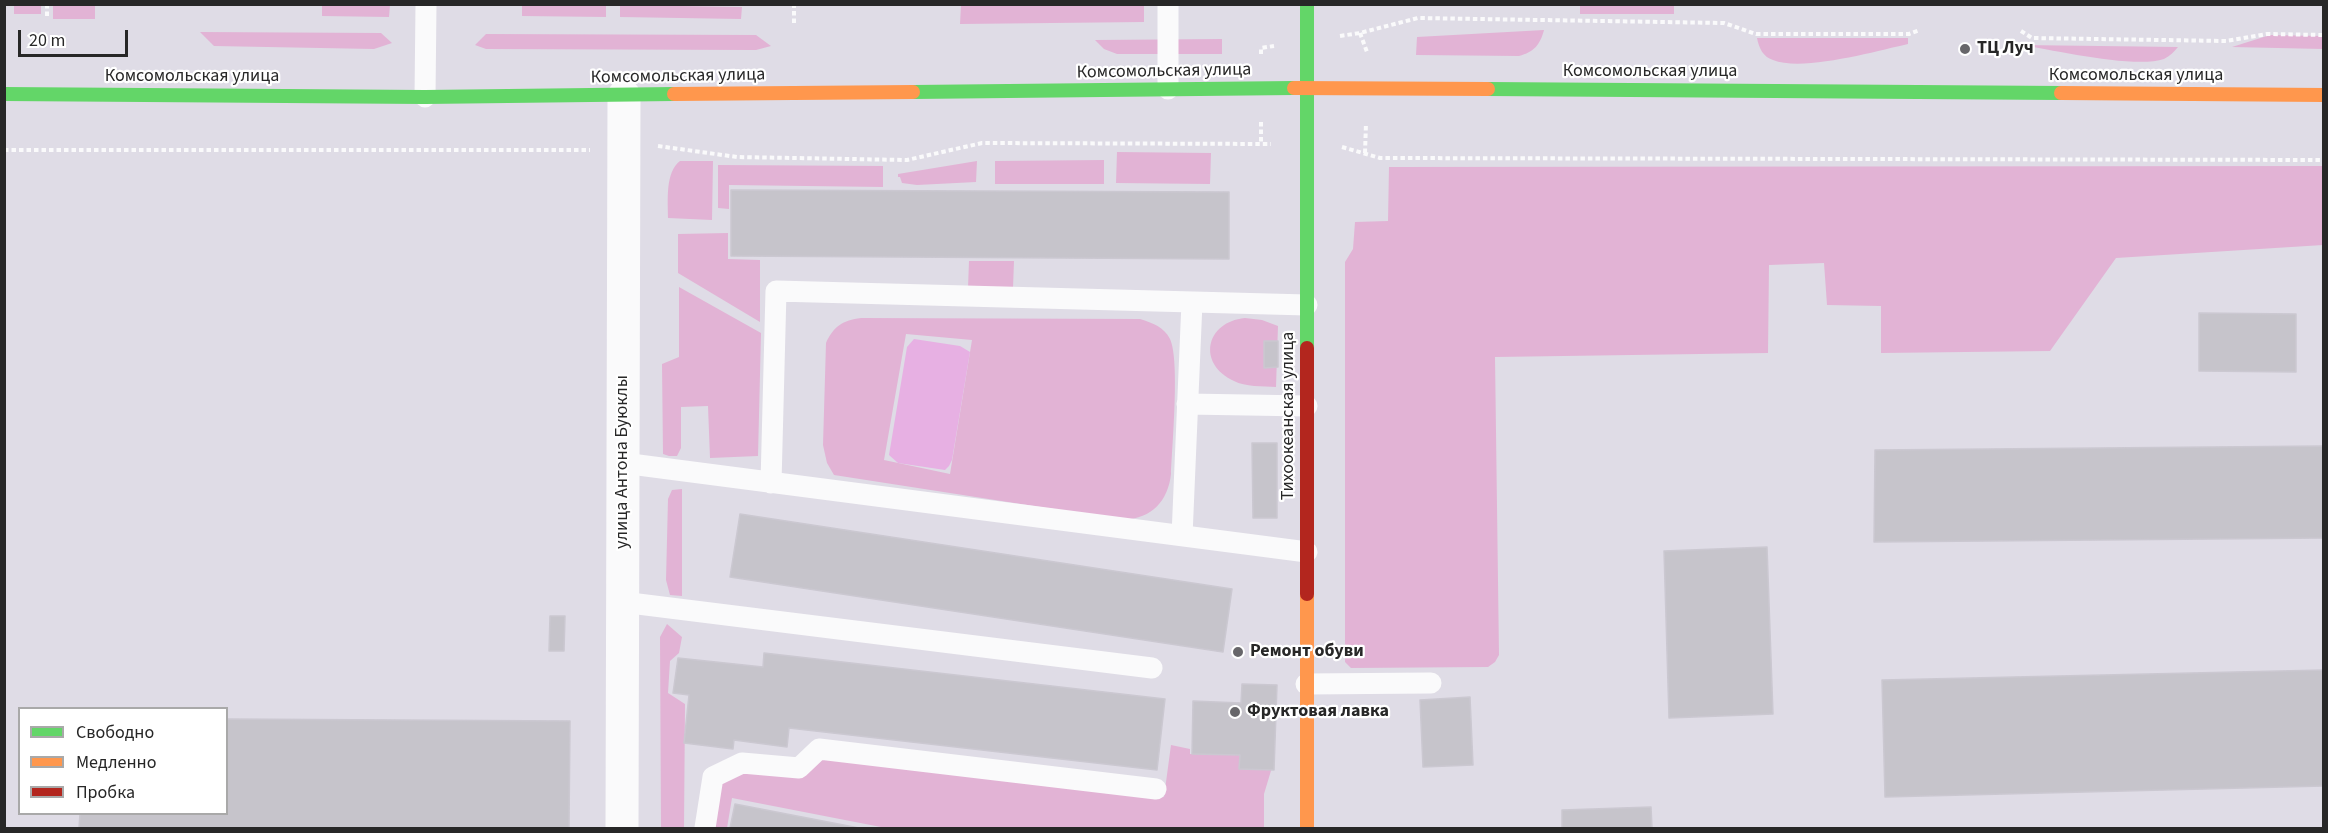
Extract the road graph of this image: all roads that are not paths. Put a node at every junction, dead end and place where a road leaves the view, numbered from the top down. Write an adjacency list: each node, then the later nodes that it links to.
1 (426, 4): 9 (lane)
2 (1168, 4): 5 (lane)
3 (1307, 4): 4 (main road, Тихоокеанская улица)
4 (1307, 88): 5 (main road, Комсомольская улица); 7 (main road, Комсомольская улица); 11 (main road, Тихоокеанская улица)
5 (1168, 89): 8 (main road, Комсомольская улица)
6 (4, 94): 9 (main road, Комсомольская улица)
7 (2324, 95)
8 (624, 96): 9 (main road, Комсомольская улица); 14 (street, улица Антона Буюклы)
9 (425, 97)
10 (1192, 302): 11 (lane); 12 (lane); 15 (lane)
11 (1307, 305): 13 (main road, Тихоокеанская улица)
12 (1187, 404): 13 (lane); 16 (lane)
13 (1307, 406): 17 (main road, Тихоокеанская улица)
14 (623, 463): 15 (lane); 18 (street, улица Антона Буюклы)
15 (771, 483): 16 (lane)
16 (1182, 536): 17 (lane)
17 (1306, 552): 21 (main road, Тихоокеанская улица)
18 (622, 602): 19 (lane); 23 (street, улица Антона Буюклы)
19 (1152, 668)
20 (1431, 683): 21 (lane)
21 (1306, 684): 25 (main road, Тихоокеанская улица)
22 (1156, 789): 24 (lane)
23 (622, 828)
24 (705, 828)
25 (1306, 828)

